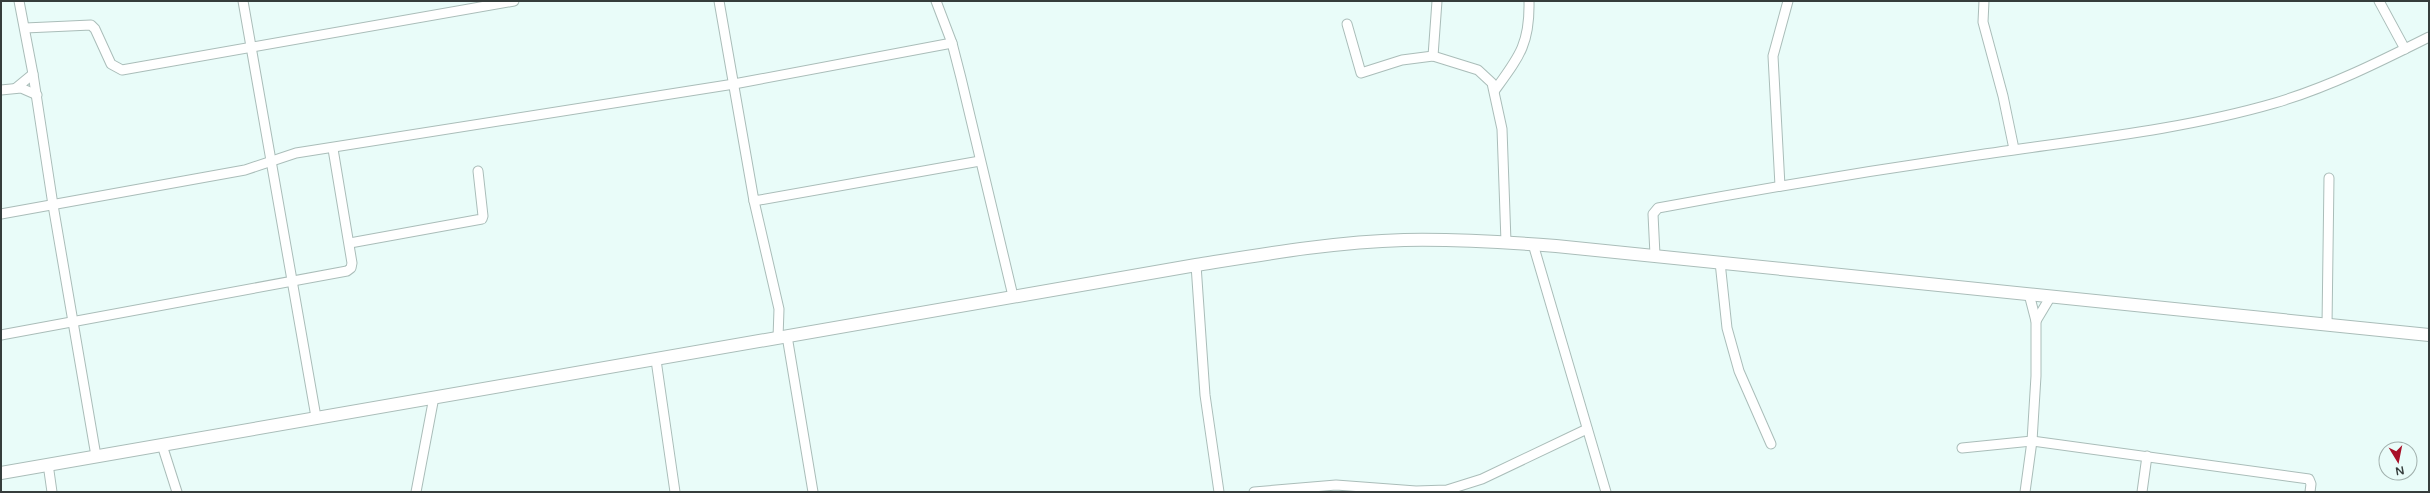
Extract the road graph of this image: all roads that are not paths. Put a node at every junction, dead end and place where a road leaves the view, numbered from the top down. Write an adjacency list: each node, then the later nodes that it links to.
1 (19, 1): 13 (street)
2 (243, 1): 16 (street)
3 (514, 1): 11 (street)
4 (719, 1): 20 (street)
5 (936, 1): 15 (street)
6 (1438, 1): 18 (street)
7 (1529, 1): 23 (street)
8 (1788, 1): 31 (street)
9 (1984, 1): 26 (street)
10 (2380, 1): 17 (street)
11 (494, 3): 16 (street)
12 (1347, 24): 18 (street)
13 (25, 28): 16 (street); 19 (street)
14 (2429, 37): 17 (street)
15 (952, 43): 20 (street); 28 (street)
16 (251, 48): 27 (street)
17 (2405, 49): 26 (street)
18 (1433, 56): 23 (street)
19 (34, 74): 21 (street); 24 (street)
20 (734, 84): 25 (street); 32 (street)
21 (16, 88): 22 (street); 24 (street)
22 (1, 90)
23 (1495, 90): 35 (street)
24 (37, 95): 33 (street)
25 (333, 148): 27 (street); 36 (street)
26 (2014, 150): 31 (street)
27 (272, 161): 33 (street); 41 (street)
28 (980, 161): 32 (street); 43 (street)
29 (478, 171): 36 (street)
30 (2329, 178): 47 (street)
31 (1780, 186): 38 (street)
32 (754, 201): 50 (street)
33 (53, 205): 34 (street); 46 (street)
34 (1, 214)
35 (1506, 242): 37 (main road); 40 (main road)
36 (350, 243): 41 (street)
37 (1533, 244): 38 (main road); 54 (street)
38 (1655, 256): 39 (main road)
39 (1720, 262): 42 (main road); 56 (street)
40 (1196, 264): 43 (main road); 68 (street)
41 (293, 282): 46 (street); 53 (street)
42 (2029, 294): 44 (main road); 45 (street)
43 (1013, 296): 50 (main road)
44 (2051, 296): 45 (street); 47 (main road)
45 (2036, 321): 55 (street)
46 (74, 323): 48 (street); 59 (street)
47 (2327, 325): 49 (main road)
48 (1, 335)
49 (2429, 335)
50 (783, 337): 51 (main road); 67 (street)
51 (656, 360): 52 (main road); 66 (street)
52 (434, 397): 53 (main road); 65 (street)
53 (316, 417): 57 (main road)
54 (1587, 429): 69 (street); 70 (street)
55 (2032, 441): 58 (street); 60 (street); 71 (street)
56 (1771, 444)
57 (162, 445): 59 (main road); 64 (street)
58 (1962, 448)
59 (96, 456): 61 (main road)
60 (2147, 456): 72 (street); 73 (street)
61 (48, 464): 62 (main road); 63 (street)
62 (1, 473)
63 (52, 492)
64 (177, 492)
65 (416, 492)
66 (675, 492)
67 (813, 492)
68 (1219, 492)
69 (1254, 492)
70 (1606, 492)
71 (2025, 492)
72 (2142, 492)
73 (2310, 492)

